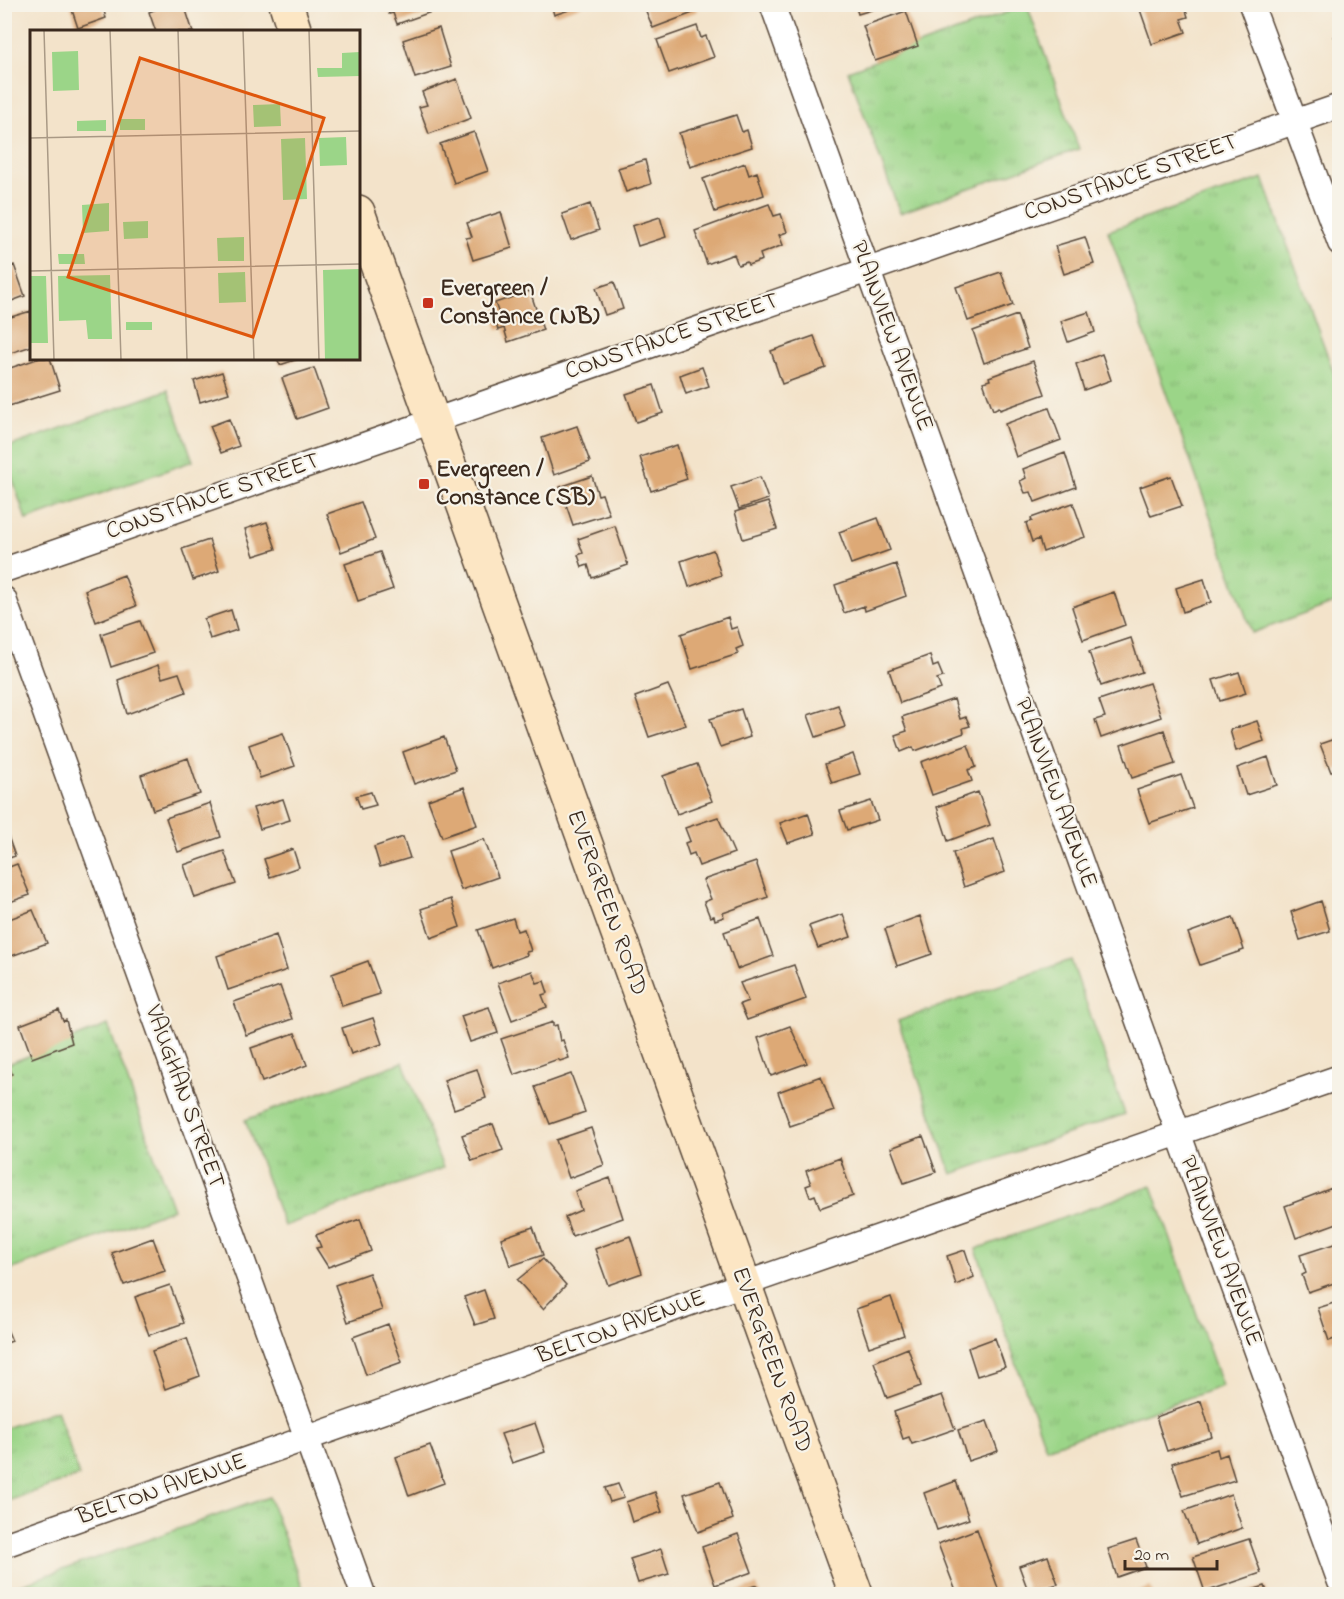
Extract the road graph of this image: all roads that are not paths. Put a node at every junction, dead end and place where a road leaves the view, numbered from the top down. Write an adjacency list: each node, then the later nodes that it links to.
1 (286, 4): 4 (street)
2 (772, 4): 9 (street, PLAINVIEW AVENUE)
3 (1251, 4): 6 (street)
4 (294, 30)
5 (1340, 106): 6 (street, CONSTANCE STREET)
6 (1293, 121): 8 (street); 9 (street, CONSTANCE STREET)
7 (360, 218): 10 (street, EVERGREEN ROAD)
8 (1340, 243)
9 (867, 269): 10 (street, CONSTANCE STREET); 14 (street, PLAINVIEW AVENUE)
10 (432, 420): 11 (street, CONSTANCE STREET); 15 (street, EVERGREEN ROAD)
11 (4, 570)
12 (4, 599): 16 (street, VAUGHAN STREET)
13 (1340, 1077): 14 (street, BELTON AVENUE)
14 (1178, 1134): 15 (street, BELTON AVENUE); 18 (street, PLAINVIEW AVENUE)
15 (744, 1284): 16 (street, BELTON AVENUE); 20 (street, EVERGREEN ROAD)
16 (307, 1439): 17 (street, BELTON AVENUE); 19 (street, VAUGHAN STREET)
17 (4, 1545)
18 (1340, 1582)
19 (363, 1594)
20 (856, 1594)

